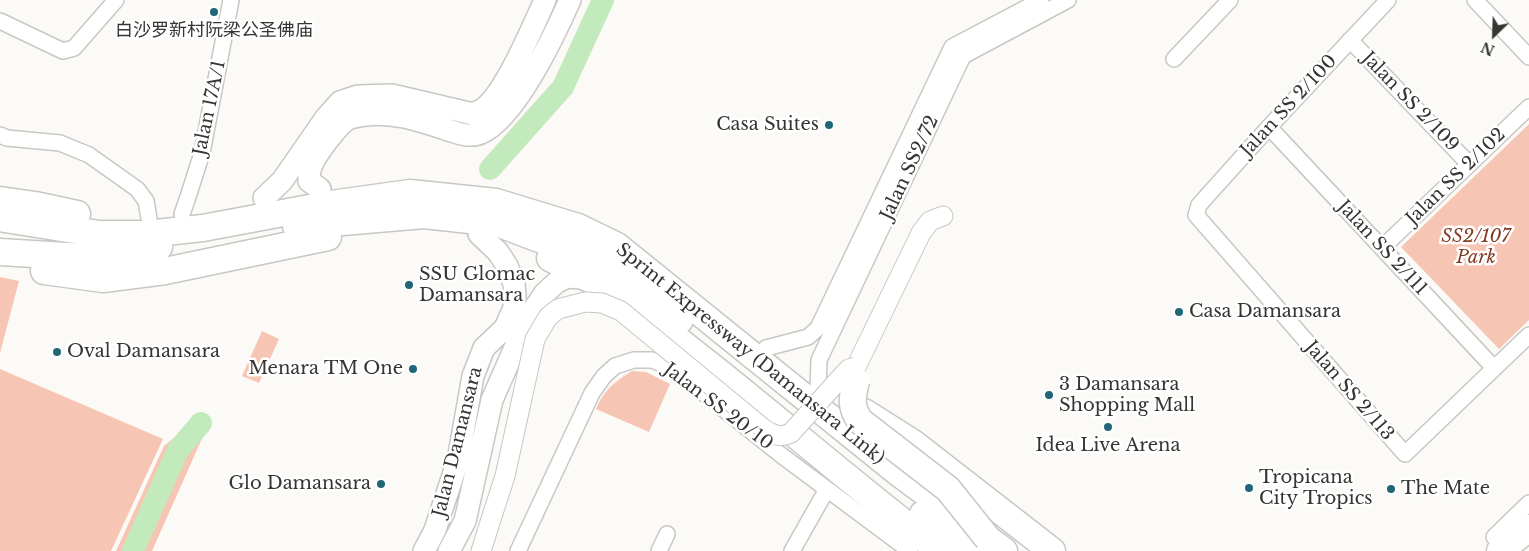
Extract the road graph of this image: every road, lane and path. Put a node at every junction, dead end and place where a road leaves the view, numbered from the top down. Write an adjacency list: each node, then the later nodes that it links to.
1 (116, 0): 10 (street)
2 (231, 0): 23 (street, Jalan 17A/1)
3 (545, 0): 21 (main road)
4 (570, 0): 19 (main road)
5 (1068, 0): 9 (street, Jalan SS2/72)
6 (1230, 0): 14 (street)
7 (1388, 0): 12 (street, Jalan SS 2/100)
8 (1475, 0): 13 (street)
9 (1044, 4): 11 (street, Jalan SS2/72)
10 (0, 21)
11 (996, 31): 38 (street, Jalan SS2/72); 41 (street, Jalan SS2/72)
12 (1350, 40): 16 (street, Jalan SS 2/100); 18 (street, Jalan SS 2/109)
13 (1529, 57)
14 (1174, 59)
15 (1529, 107): 18 (street, Jalan SS 2/102)
16 (1269, 127): 24 (street, Jalan SS 2/100); 30 (street, Jalan SS 2/111)
17 (0, 135): 27 (street)
18 (1469, 164): 30 (street, Jalan SS 2/102)
19 (320, 189): 20 (highway); 21 (highway)
20 (410, 193): 26 (highway, Sprint Expressway (Damansara Link)); 35 (highway, Sprint Expressway (Damansara Link))
21 (264, 198): 23 (highway)
22 (0, 200): 27 (highway)
23 (182, 214): 27 (highway)
24 (1196, 215): 40 (street, Jalan SS 2/113)
25 (942, 216): 39 (street)
26 (0, 218)
27 (149, 218)
28 (479, 234): 33 (highway); 34 (highway); 36 (main road, Jalan Damansara)
29 (0, 240): 32 (highway)
30 (1382, 248): 40 (street, Jalan SS 2/111)
31 (0, 252): 32 (highway, Sprint Expressway (Damansara Link))
32 (109, 255): 45 (highway, Sprint Expressway (Damansara Link))
33 (0, 265)
34 (609, 289): 42 (main road, Jalan Damansara); 43 (highway)
35 (709, 320): 38 (highway); 45 (highway, Sprint Expressway (Damansara Link))
36 (505, 328): 42 (main road); 52 (main road, Jalan Damansara)
37 (1529, 335): 40 (street)
38 (766, 348): 41 (highway)
39 (856, 366): 51 (highway, bridge); 54 (street, bridge)
40 (1494, 368)
41 (818, 390): 60 (highway)
42 (492, 400): 53 (main road, Jalan Damansara)
43 (769, 412): 44 (street); 59 (highway)
44 (751, 431): 46 (street, Jalan SS 20/10); 55 (street, Jalan SS 20/10)
45 (891, 478): 51 (highway, Sprint Expressway (Damansara Link), bridge)
46 (827, 489): 57 (street); 58 (street, Jalan SS 20/10)
47 (1529, 503): 50 (street)
48 (1529, 530): 50 (highway)
49 (667, 534): 56 (street)
50 (1501, 546)
51 (988, 547)
52 (424, 551)
53 (449, 551)
54 (482, 551)
55 (518, 551)
56 (659, 551)
57 (792, 551)
58 (910, 551)
59 (940, 551)
60 (1052, 551)

